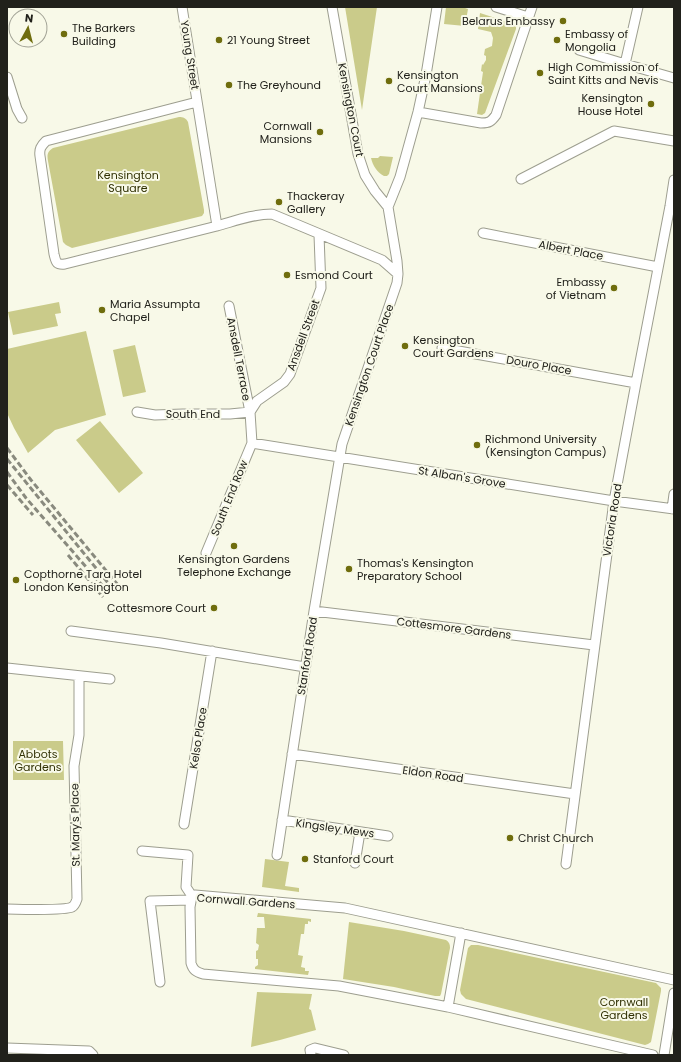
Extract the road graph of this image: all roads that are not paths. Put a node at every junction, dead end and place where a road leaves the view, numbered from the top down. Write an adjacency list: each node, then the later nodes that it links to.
1 (182, 7): 12 (street, Young Street)
2 (332, 7): 18 (street, Kensington Court)
3 (437, 7): 13 (street)
4 (496, 7): 7 (street)
5 (532, 7): 7 (street)
6 (638, 7): 9 (street)
7 (528, 17): 13 (street)
8 (579, 50): 9 (street)
9 (625, 64): 11 (street)
10 (7, 76): 14 (street)
11 (674, 78)
12 (197, 102): 19 (street); 19 (street)
13 (418, 112): 18 (street)
14 (22, 118)
15 (674, 141): 16 (street)
16 (521, 179)
17 (674, 180): 22 (street, Victoria Road)
18 (388, 207): 23 (street, Kensington Court)
19 (217, 226): 21 (street)
20 (482, 233): 22 (street, Albert Place)
21 (319, 235): 23 (street); 28 (street, Ansdell Street)
22 (658, 268): 26 (street, Victoria Road)
23 (398, 274): 30 (street, Kensington Court Place)
24 (228, 306): 28 (street, Ansdell Terrace)
25 (442, 348): 26 (street, Douro Place)
26 (636, 383): 32 (street, Victoria Road)
27 (137, 412): 28 (street, South End)
28 (250, 412): 29 (street)
29 (252, 443): 30 (street, St Alban's Grove); 34 (street, South End Row)
30 (340, 457): 32 (street, St Alban's Grove); 35 (street, Stanford Road)
31 (674, 494): 33 (street)
32 (614, 501): 33 (street, St Alban's Grove); 37 (street, Victoria Road)
33 (673, 509)
34 (206, 553)
35 (314, 611): 37 (street, Cottesmore Gardens); 39 (street, Stanford Road)
36 (71, 631): 38 (street)
37 (594, 645): 44 (street, Victoria Road)
38 (212, 652): 39 (street); 46 (street, Kelso Place)
39 (305, 667): 43 (street, Stanford Road)
40 (7, 668): 41 (street)
41 (79, 676): 42 (street); 54 (street, St. Mary's Place)
42 (110, 679)
43 (292, 754): 44 (street, Eldon Road); 45 (street, Stanford Road)
44 (575, 794): 52 (street, Victoria Road)
45 (282, 820): 47 (street, Kingsley Mews); 50 (street, Stanford Road)
46 (184, 824)
47 (360, 832): 48 (street, Kingsley Mews); 51 (street)
48 (388, 836)
49 (142, 851): 53 (street)
50 (277, 855)
51 (355, 863)
52 (566, 864)
53 (192, 898): 55 (street, Cornwall Gardens); 57 (street); 59 (street, Cornwall Gardens)
54 (7, 909)
55 (461, 933): 56 (street, Cornwall Gardens); 59 (street)
56 (674, 980)
57 (160, 982)
58 (674, 993): 65 (street)
59 (448, 1007): 64 (street, Cornwall Gardens)
60 (7, 1048): 61 (street)
61 (92, 1055)
62 (311, 1055): 63 (street)
63 (344, 1055)
64 (653, 1055)
65 (664, 1055)

